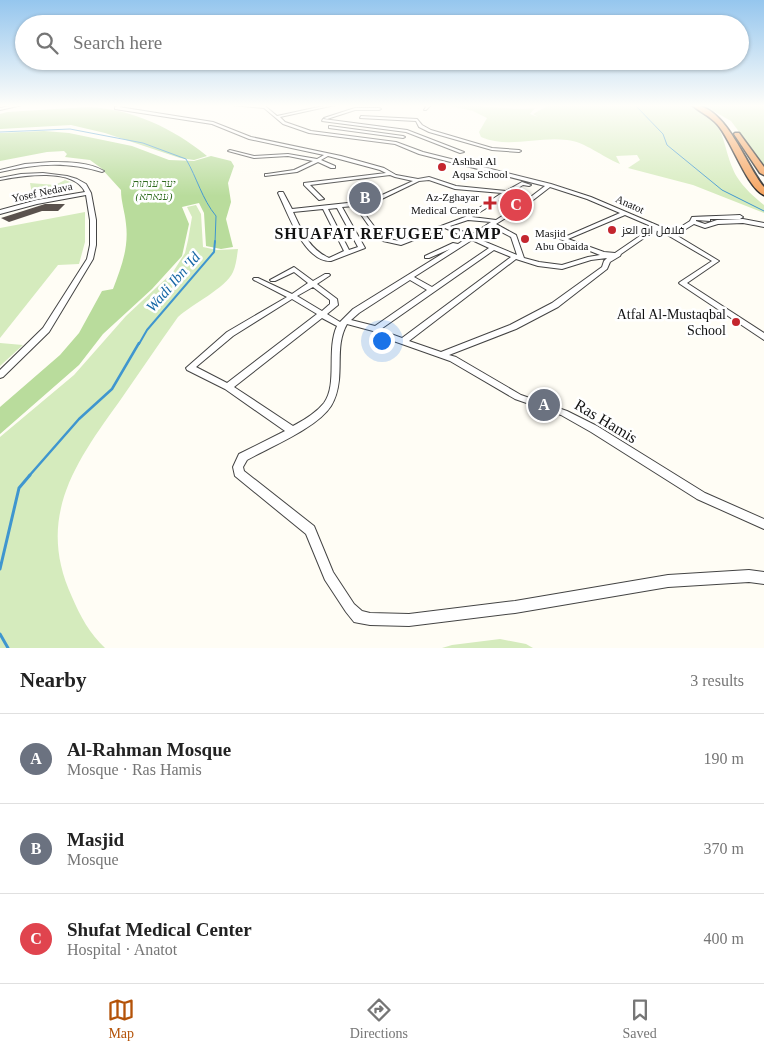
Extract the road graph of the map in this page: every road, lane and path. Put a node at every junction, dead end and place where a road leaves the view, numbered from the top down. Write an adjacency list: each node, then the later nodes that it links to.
1 (243, 135): 16 (street)
2 (335, 135): 12 (street, Anatot)
3 (385, 135): 11 (street)
4 (407, 135): 11 (street)
5 (445, 135): 14 (street)
6 (724, 135): 33 (highway)
7 (729, 135): 29 (highway)
8 (736, 135): 26 (highway)
9 (737, 135): 21 (highway)
10 (421, 136): 15 (street)
11 (403, 138): 12 (street)
12 (396, 143): 27 (street, Anatot)
13 (230, 151): 17 (street)
14 (519, 151)
15 (462, 152)
16 (327, 155): 17 (street); 22 (street)
17 (318, 160): 18 (street); 23 (street)
18 (333, 166)
19 (0, 171): 20 (street)
20 (102, 171)
21 (764, 173)
22 (392, 174): 25 (street); 32 (street)
23 (267, 175)
24 (0, 179): 30 (street)
25 (418, 180): 28 (street); 36 (street)
26 (764, 184)
27 (546, 187): 28 (street); 39 (street, Anatot); 44 (street)
28 (505, 192): 40 (street)
29 (764, 192)
30 (88, 193): 37 (street, Yosef Nedava); 70 (street)
31 (281, 193): 38 (street)
32 (322, 199)
33 (764, 201)
34 (339, 206): 35 (street); 36 (street); 53 (street)
35 (325, 207): 38 (street); 53 (street)
36 (358, 208): 48 (street)
37 (0, 212)
38 (290, 212): 53 (street)
39 (625, 213): 49 (street, Anatot); 54 (street)
40 (467, 218): 44 (street); 48 (street)
41 (703, 218): 42 (street); 45 (street); 47 (street)
42 (693, 222): 46 (street); 50 (street)
43 (721, 222): 45 (street); 47 (street); 47 (street)
44 (494, 223): 51 (street); 56 (street)
45 (712, 224): 46 (street)
46 (700, 225): 50 (street)
47 (764, 225)
48 (444, 226): 51 (street)
49 (657, 227): 50 (street, Anatot); 54 (street)
50 (672, 235): 67 (street, Anatot)
51 (470, 239): 52 (street); 55 (street); 58 (street)
52 (494, 248): 56 (street); 62 (street)
53 (347, 252)
54 (618, 255): 56 (street); 69 (street)
55 (427, 257)
56 (518, 258): 68 (street)
57 (327, 275): 61 (street)
58 (410, 277): 62 (street); 65 (street)
59 (256, 280): 63 (street, Ras Hamis)
60 (272, 280): 61 (street)
61 (314, 284): 63 (street); 64 (street)
62 (431, 291): 66 (street)
63 (291, 296): 64 (street, Ras Hamis); 71 (street)
64 (322, 314): 65 (street, Ras Hamis); 71 (street)
65 (344, 324): 66 (street, Ras Hamis); 72 (street)
66 (376, 329): 68 (street, Ras Hamis)
67 (764, 337)
68 (403, 341): 69 (street, Ras Hamis)
69 (441, 355): 73 (street, Ras Hamis)
70 (0, 375)
71 (228, 387): 72 (street)
72 (291, 430): 74 (street)
73 (764, 524)
74 (764, 578)

